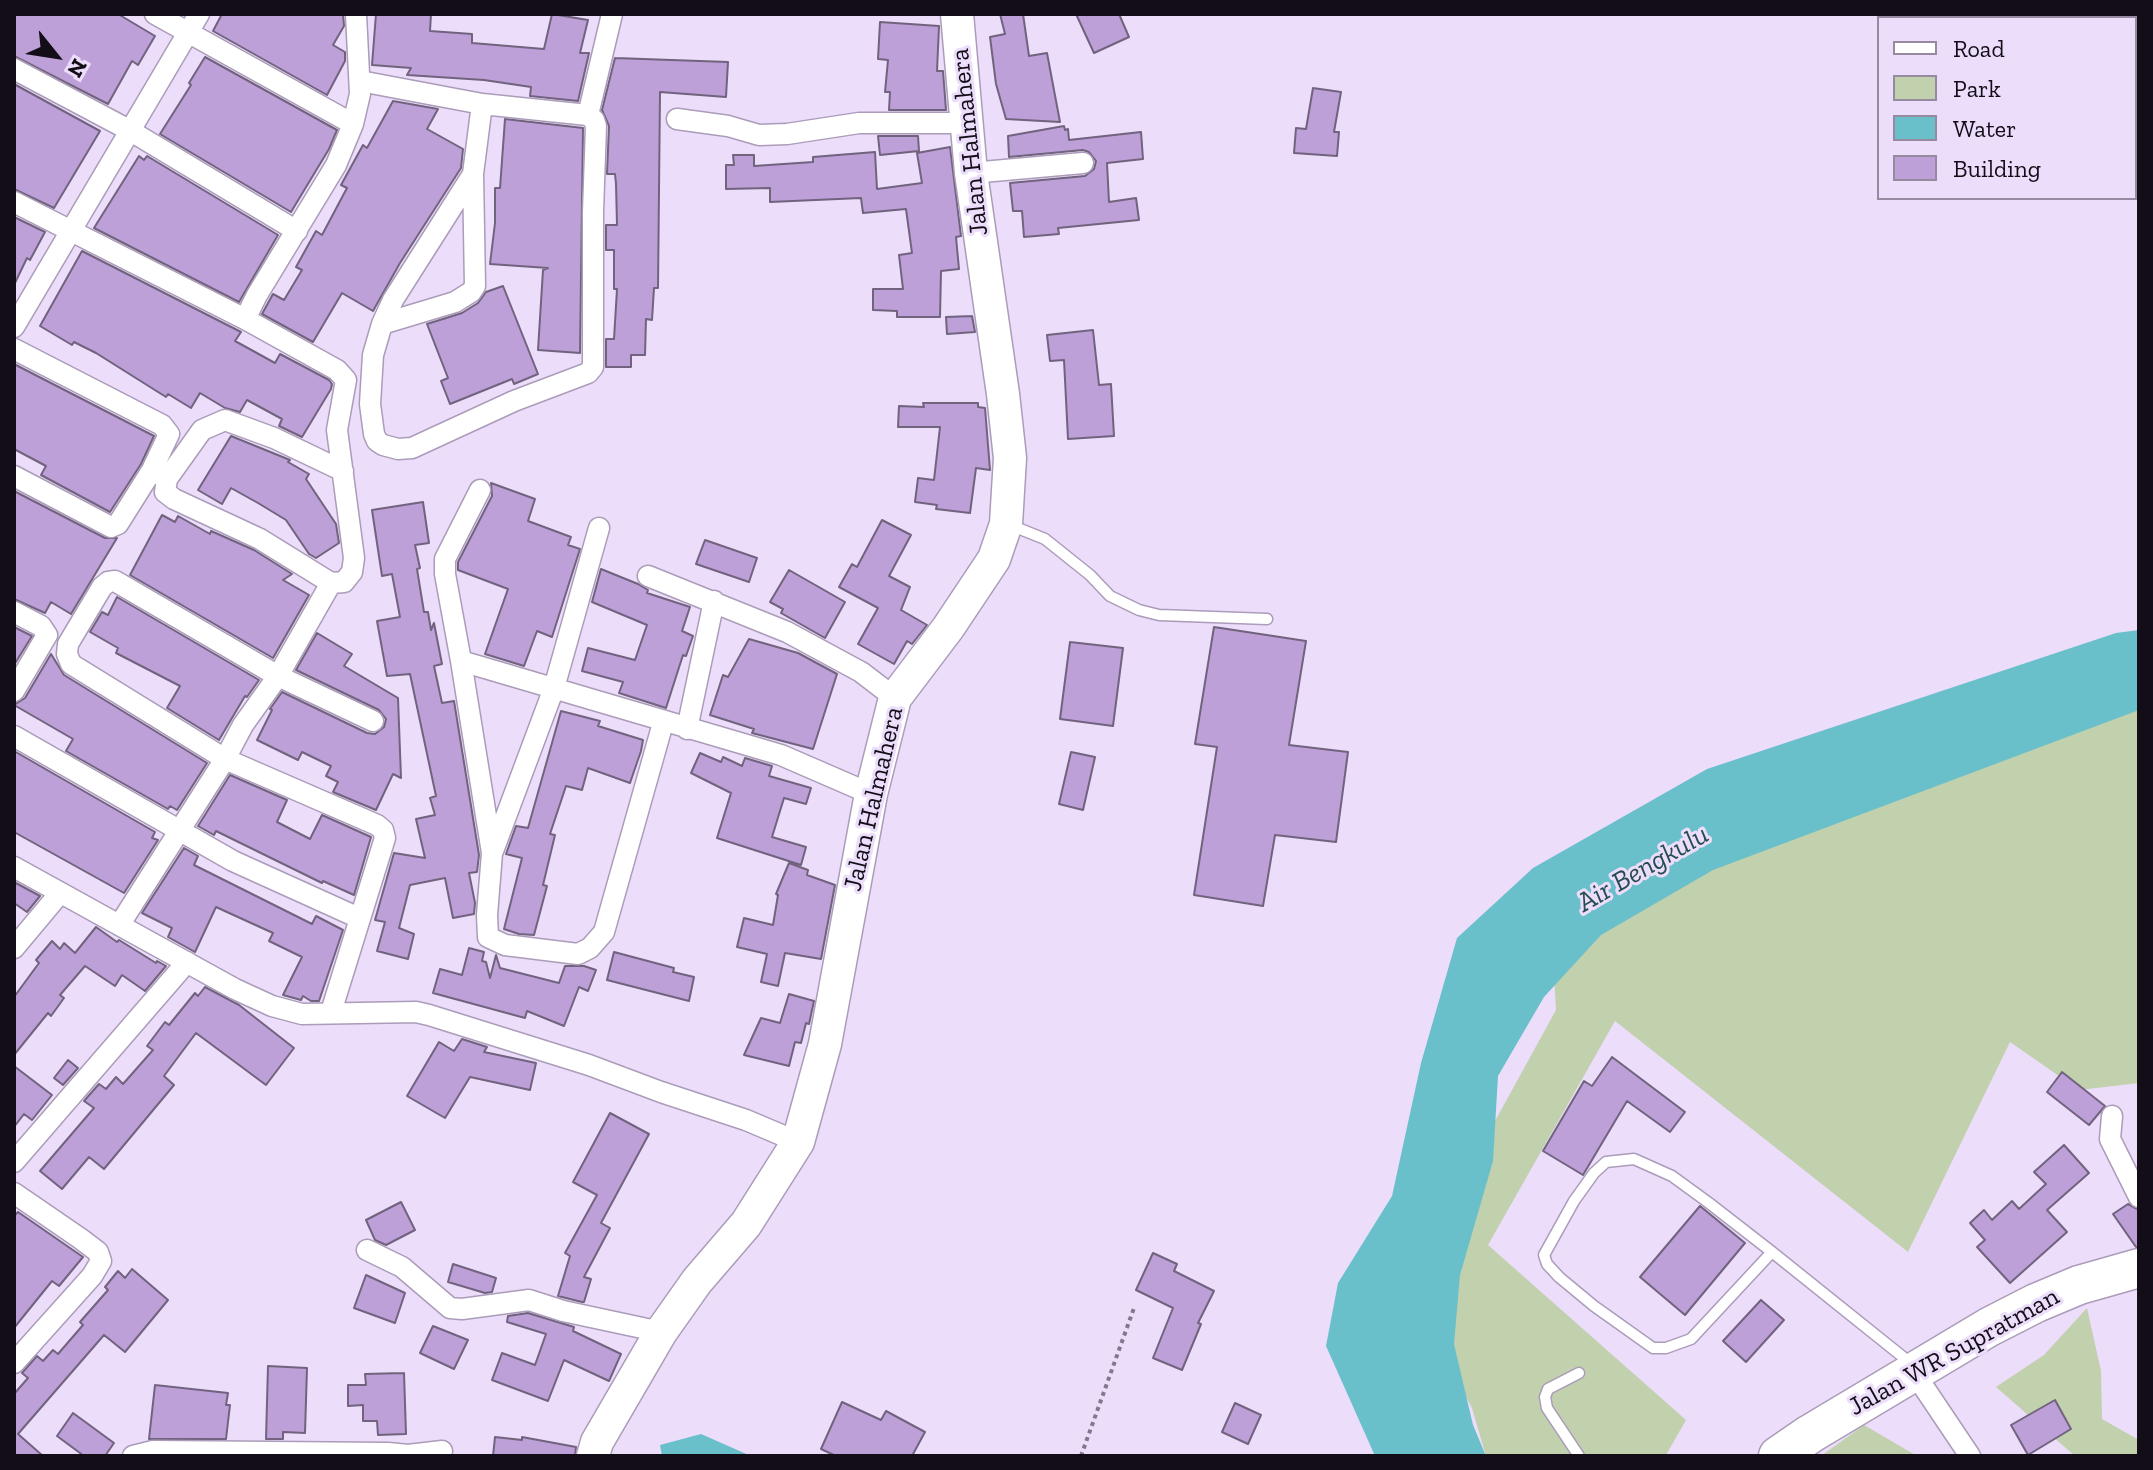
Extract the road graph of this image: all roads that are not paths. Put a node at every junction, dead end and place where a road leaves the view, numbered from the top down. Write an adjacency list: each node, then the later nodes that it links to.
1 (155, 14): 5 (street)
2 (356, 14): 7 (street)
3 (612, 14): 9 (street)
4 (957, 14): 11 (main road, Jalan Halmahera)
5 (193, 23): 12 (street); 13 (street)
6 (14, 69): 13 (street)
7 (360, 81): 8 (street); 12 (street)
8 (482, 104): 9 (street); 16 (street)
9 (588, 115): 25 (street)
10 (677, 119): 11 (street)
11 (965, 123): 15 (main road, Jalan Halmahera)
12 (353, 124): 19 (street)
13 (129, 130): 18 (street); 19 (street)
14 (1083, 163): 15 (street)
15 (971, 173): 30 (main road, Jalan Halmahera)
16 (473, 174): 21 (street); 21 (street)
17 (14, 202): 18 (street)
18 (72, 229): 20 (street); 22 (street)
19 (297, 231): 20 (street)
20 (245, 319): 24 (street)
21 (382, 324): 25 (street)
22 (14, 327)
23 (14, 349): 27 (street)
24 (346, 380): 25 (street); 26 (street)
25 (371, 388)
26 (343, 471): 27 (street); 33 (street)
27 (159, 475): 28 (street); 33 (street)
28 (14, 476)
29 (480, 490): 37 (street)
30 (1006, 524): 36 (lane); 41 (main road, Jalan Halmahera)
31 (599, 528): 39 (street)
32 (648, 576): 34 (street)
33 (331, 583): 38 (street)
34 (714, 601): 41 (street); 44 (street)
35 (14, 612): 40 (street)
36 (1267, 619)
37 (461, 661): 39 (street); 49 (street)
38 (278, 676): 42 (street); 46 (street); 46 (street)
39 (554, 688): 43 (street); 49 (street)
40 (14, 691)
41 (895, 698): 47 (main road, Jalan Halmahera)
42 (373, 721)
43 (663, 723): 44 (street); 49 (street)
44 (687, 729): 47 (street)
45 (14, 736): 48 (street)
46 (225, 759): 48 (street); 52 (street)
47 (871, 794): 58 (main road, Jalan Halmahera)
48 (179, 828): 52 (street); 53 (street)
49 (492, 853)
50 (14, 867): 51 (street)
51 (60, 893): 53 (street); 54 (street)
52 (359, 918): 56 (street)
53 (120, 924): 55 (street)
54 (14, 948)
55 (187, 962): 56 (street); 59 (street)
56 (331, 1012): 58 (street)
57 (2112, 1116): 61 (street)
58 (798, 1142): 65 (main road, Jalan Halmahera)
59 (14, 1162)
60 (14, 1193): 66 (street)
61 (2139, 1197)
62 (367, 1250): 65 (street)
63 (1772, 1252): 63 (lane); 67 (lane)
64 (2139, 1268): 67 (highway, Jalan WR Supratman)
65 (661, 1332): 72 (main road, Jalan Halmahera)
66 (14, 1363)
67 (1913, 1371): 75 (highway, Jalan WR Supratman); 76 (street)
68 (1579, 1373): 74 (lane)
69 (442, 1451): 71 (street)
70 (287, 1454): 71 (street); 73 (street)
71 (408, 1455)
72 (599, 1455)
73 (133, 1456)
74 (1579, 1456)
75 (1778, 1456)
76 (1970, 1456)

